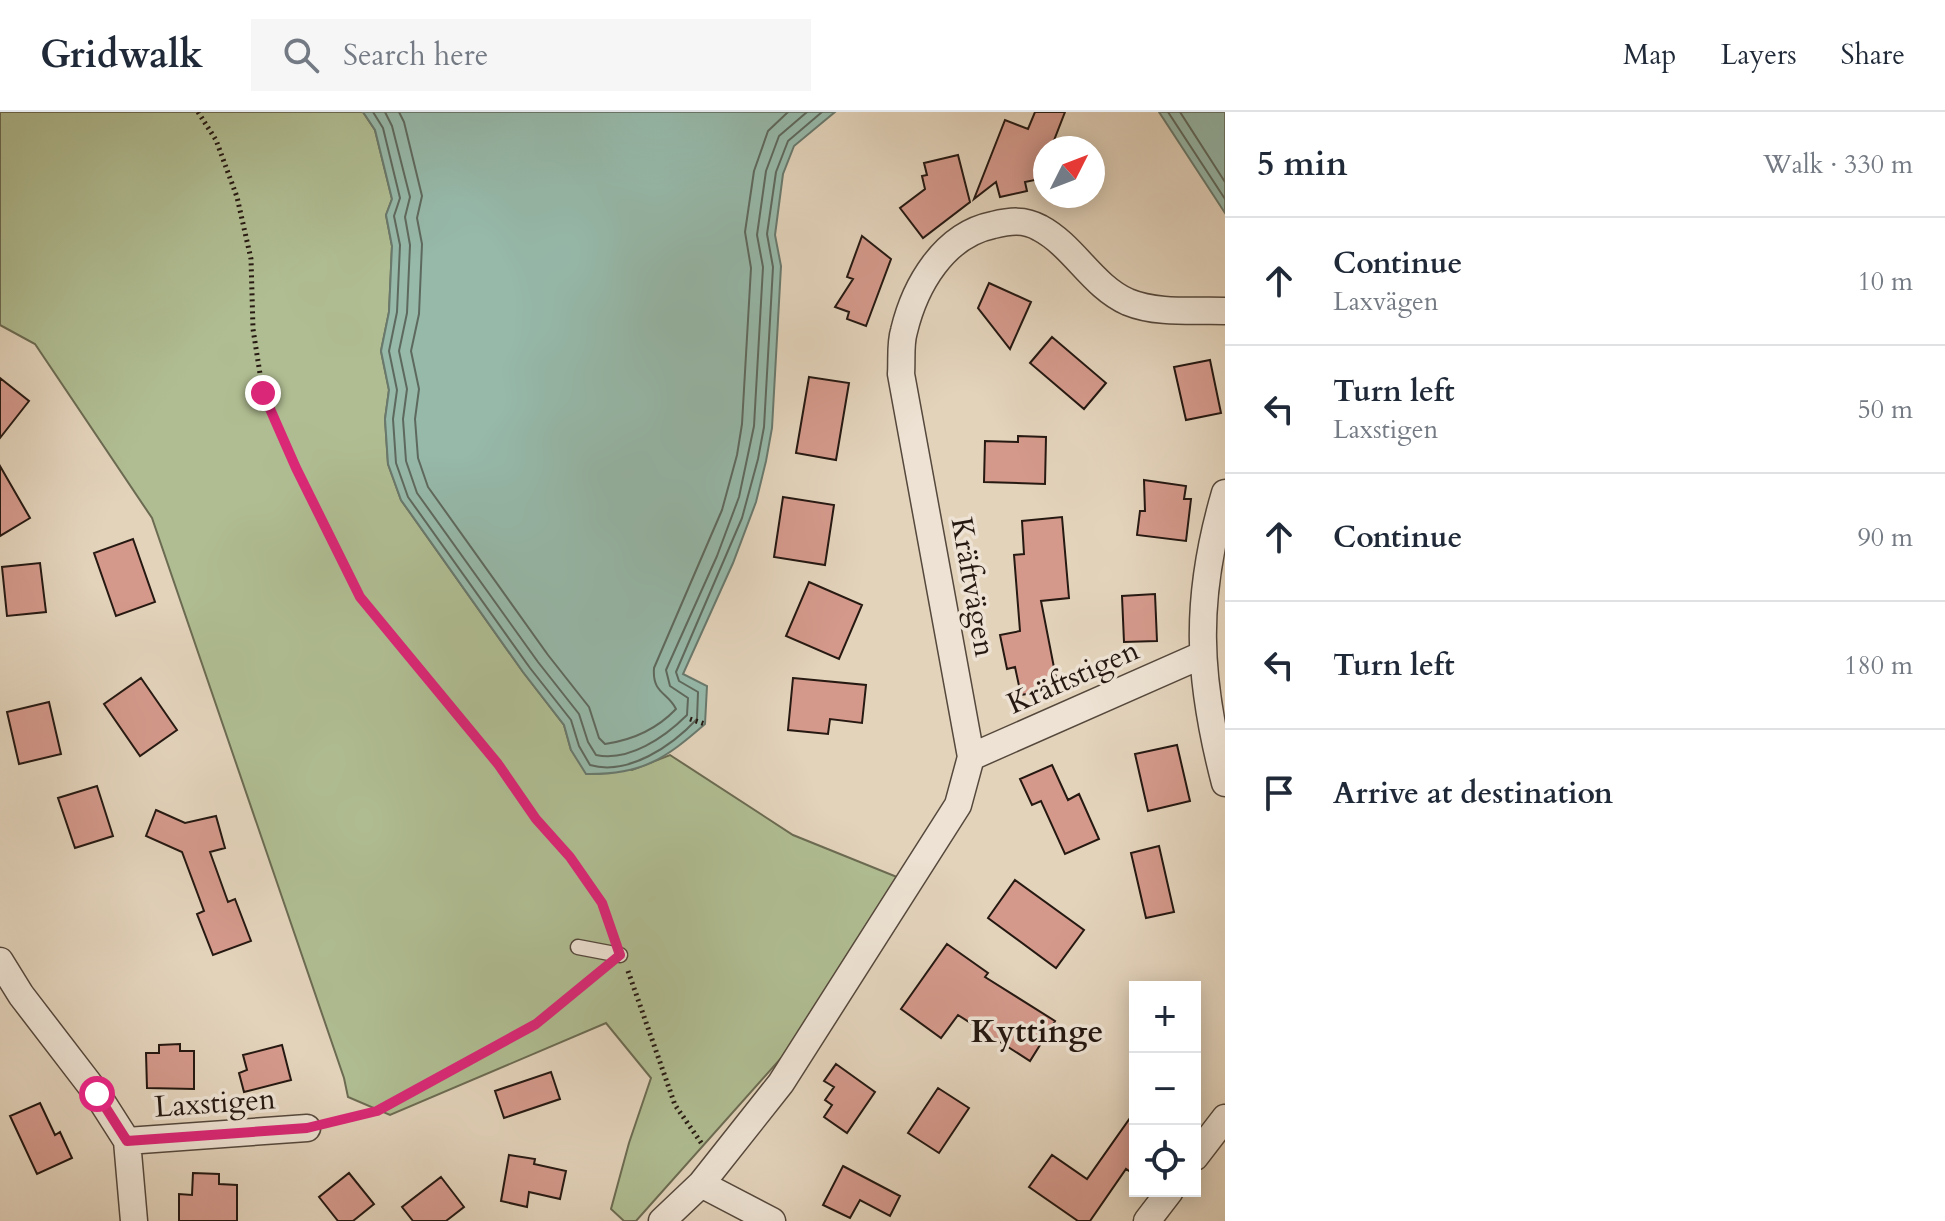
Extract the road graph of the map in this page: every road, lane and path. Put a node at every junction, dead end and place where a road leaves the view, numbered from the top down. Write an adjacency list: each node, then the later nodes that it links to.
1 (198, 112): 10 (path)
2 (1225, 311): 7 (street, Kräftvägen)
3 (1225, 493): 4 (street)
4 (1202, 655): 7 (street, Kräftstigen); 8 (street)
5 (690, 719): 6 (path)
6 (705, 724)
7 (971, 757): 17 (street, Kräftvägen)
8 (1225, 783)
9 (578, 947): 10 (lane)
10 (620, 955): 13 (path); 16 (path)
11 (0, 961): 14 (street)
12 (1225, 1118): 15 (street)
13 (307, 1128): 14 (street, Laxstigen)
14 (127, 1141): 19 (street)
15 (1201, 1149)
16 (709, 1154)
17 (701, 1184): 20 (street, Kräftvägen); 21 (street)
18 (1165, 1197): 22 (street)
19 (134, 1221)
20 (662, 1221)
21 (772, 1221)
22 (1147, 1221)

